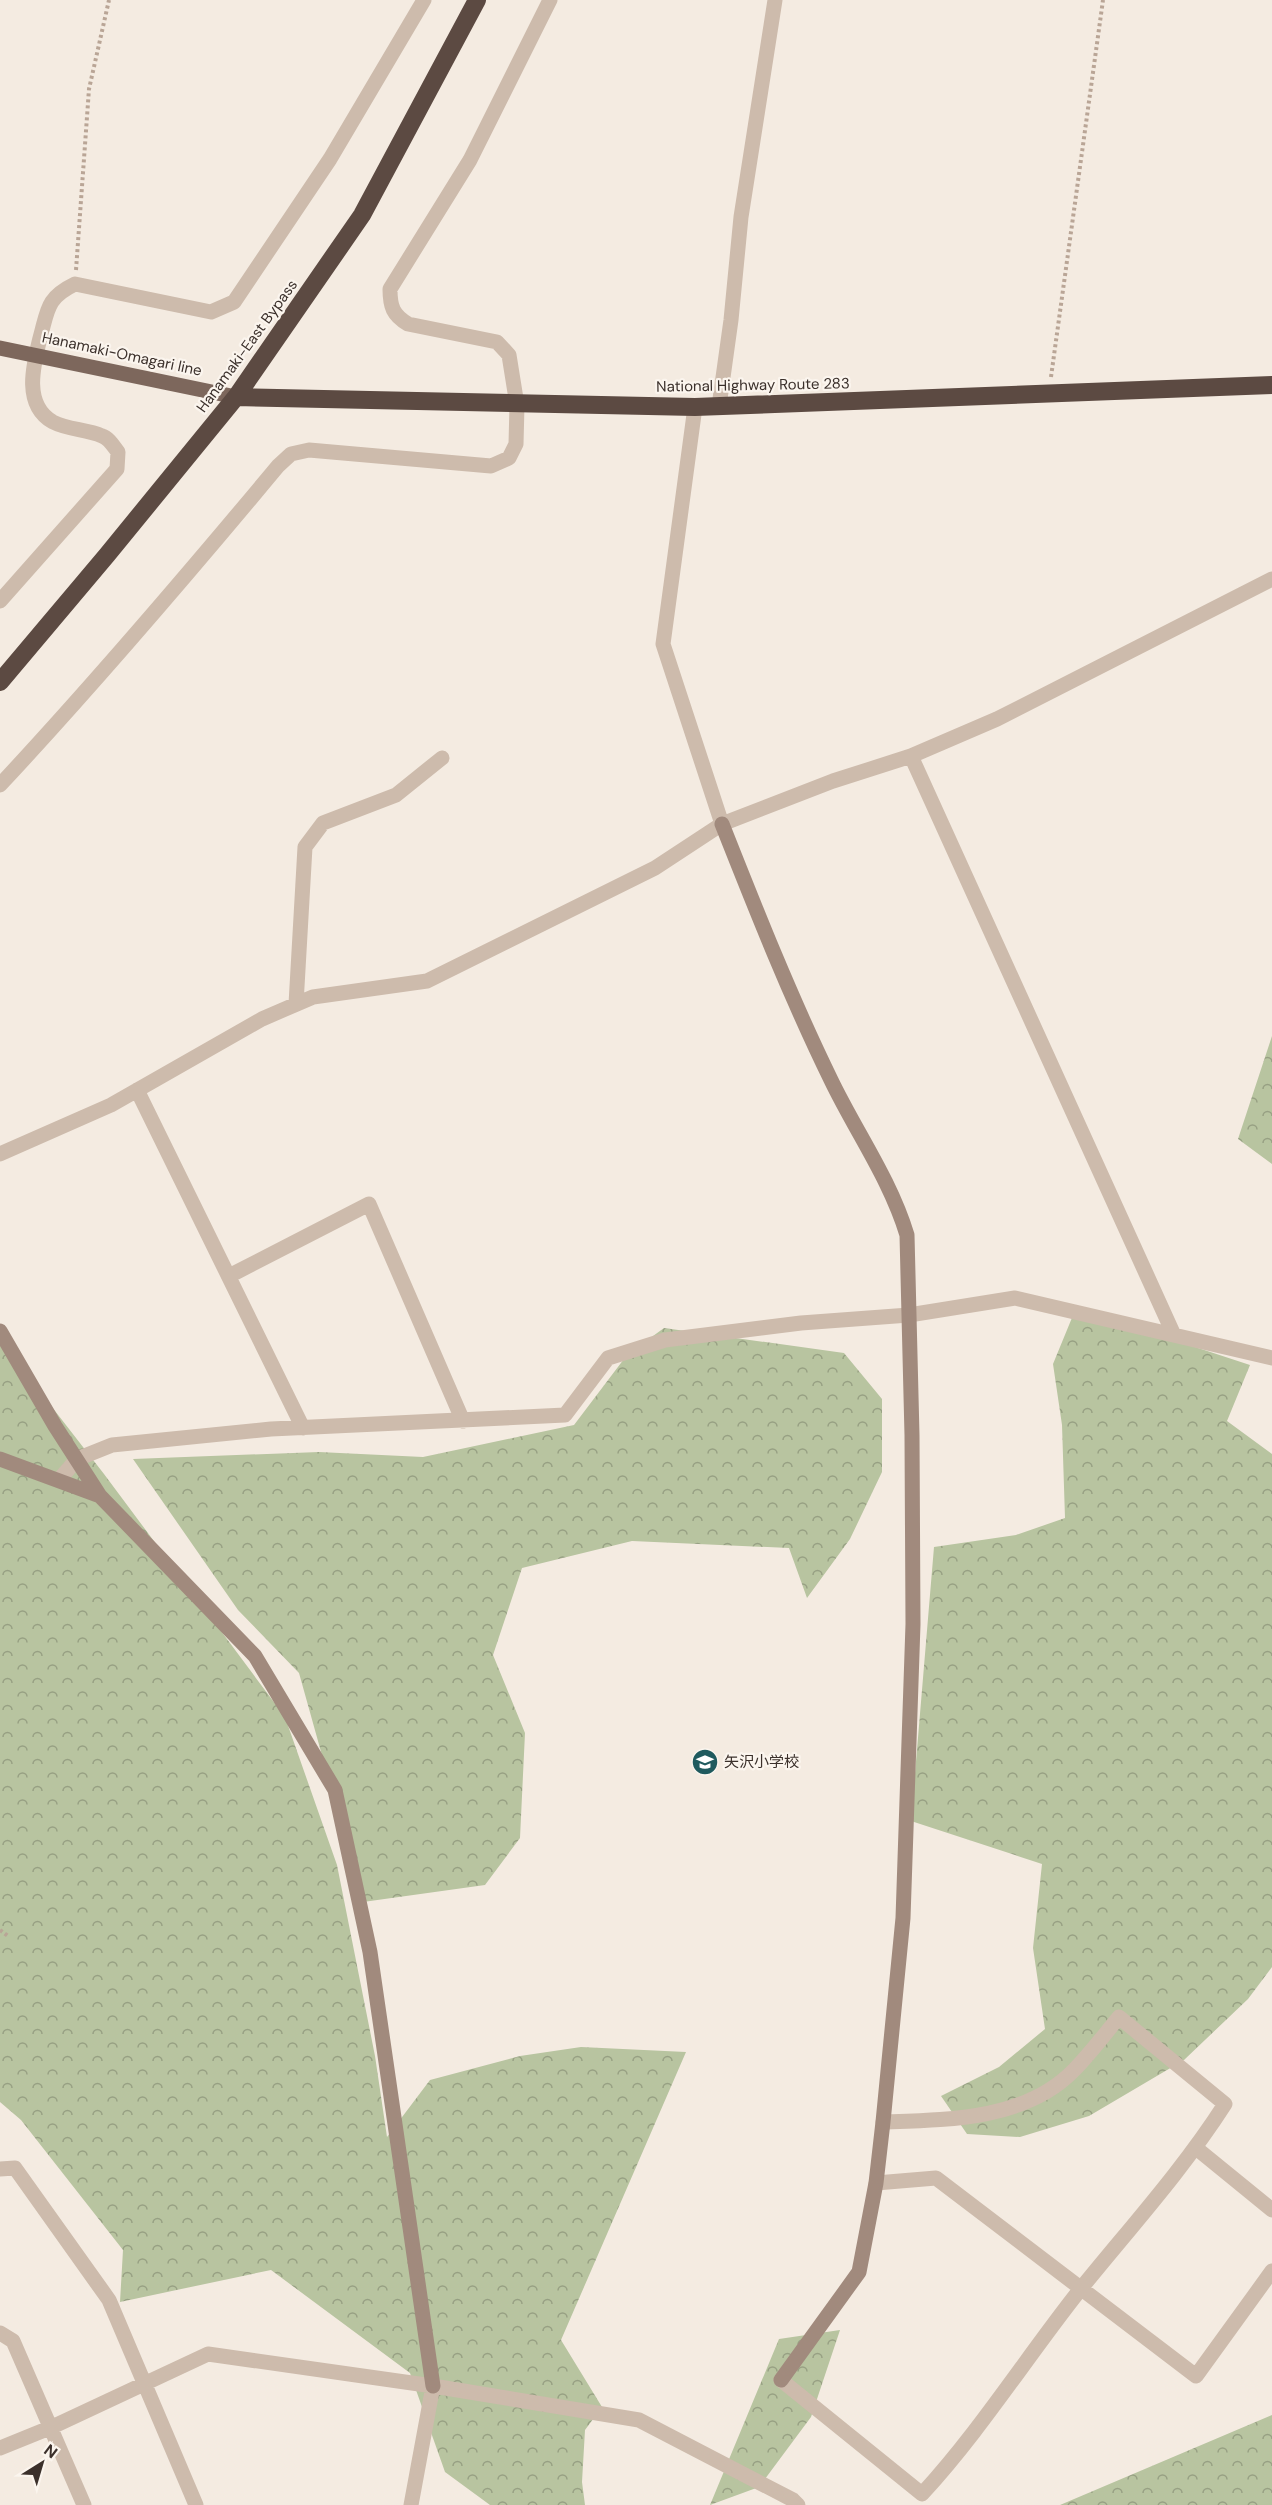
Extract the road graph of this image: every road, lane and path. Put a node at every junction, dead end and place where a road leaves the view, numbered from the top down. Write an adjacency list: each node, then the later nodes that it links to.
1 (109, 0): 7 (path)
2 (424, 0): 7 (street)
3 (477, 0): 12 (highway, Hanamaki-East Bypass)
4 (550, 0): 13 (street)
5 (775, 0): 14 (street)
6 (1103, 0): 11 (path)
7 (75, 284): 9 (street)
8 (0, 348): 9 (main road, Hanamaki-Omagari line)
9 (36, 354): 12 (main road, Hanamaki-Omagari line); 17 (street)
10 (1272, 385): 11 (highway, National Highway Route 283)
11 (1049, 393): 14 (highway, National Highway Route 283)
12 (236, 397): 13 (highway, National Highway Route 283); 18 (highway, Hanamaki-East Bypass)
13 (517, 405): 15 (highway, National Highway Route 283); 21 (street)
14 (719, 406): 15 (highway, National Highway Route 283)
15 (695, 407): 22 (street)
16 (1272, 579): 19 (street)
17 (0, 601)
18 (0, 682)
19 (911, 756): 22 (street); 29 (street)
20 (442, 758): 23 (street)
21 (0, 785)
22 (722, 824): 23 (street); 27 (street)
23 (296, 1004): 24 (street)
24 (137, 1090): 25 (street); 26 (street)
25 (0, 1154)
26 (229, 1276): 31 (street); 32 (street)
27 (909, 1315): 29 (street); 31 (street); 39 (street)
28 (0, 1331): 34 (street)
29 (1174, 1335): 30 (street)
30 (1272, 1358)
31 (463, 1421): 32 (street)
32 (303, 1428): 34 (street)
33 (0, 1458): 35 (street)
34 (77, 1459): 35 (street); 36 (street)
35 (59, 1480): 36 (street)
36 (100, 1496): 48 (street)
37 (0, 1930): 38 (path)
38 (8, 1936)
39 (883, 2122): 40 (street); 42 (street)
40 (1196, 2148): 43 (street); 45 (street)
41 (0, 2169): 47 (street)
42 (876, 2183): 45 (street); 45 (street)
43 (1272, 2210)
44 (1272, 2271): 45 (street)
45 (1081, 2289)
46 (0, 2333): 49 (street)
47 (144, 2384): 48 (street); 49 (street); 52 (street)
48 (434, 2386): 53 (street); 54 (street)
49 (52, 2427): 50 (street); 51 (street)
50 (0, 2448)
51 (84, 2505)
52 (196, 2505)
53 (411, 2505)
54 (798, 2505)

